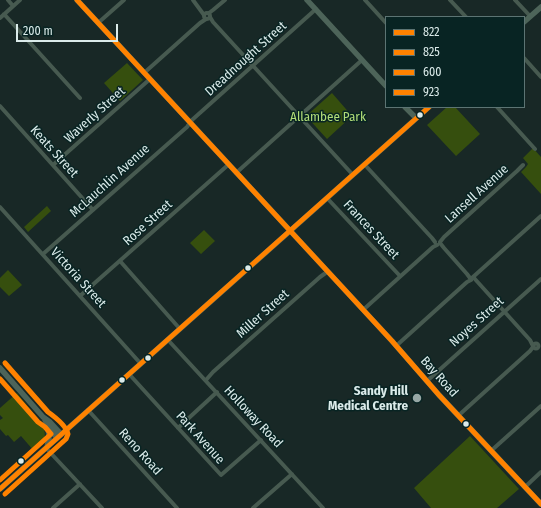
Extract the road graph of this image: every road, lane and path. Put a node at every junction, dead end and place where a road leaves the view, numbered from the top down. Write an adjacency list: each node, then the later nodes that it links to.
1 (8, 0): 11 (street)
2 (20, 0): 11 (street)
3 (77, 0): 21 (main road, Bay Road)
4 (124, 0): 21 (street)
5 (193, 0): 15 (street)
6 (225, 0): 15 (street)
7 (307, 0): 13 (main road)
8 (365, 0): 20 (street)
9 (450, 0): 16 (street)
10 (515, 0): 17 (street)
11 (13, 6): 14 (street)
12 (541, 7): 17 (main road)
13 (316, 9): 23 (main road); 24 (street, Dreadnought Street)
14 (4, 14): 18 (street); 29 (street)
15 (207, 16): 24 (street); 25 (street)
16 (465, 16)
17 (530, 16): 19 (main road)
18 (0, 18)
19 (525, 21)
20 (385, 22)
21 (98, 23): 25 (main road, Bay Road)
22 (525, 59): 26 (street)
23 (362, 60): 28 (main road); 34 (street)
24 (253, 66): 34 (street); 36 (street, Dreadnought Street)
25 (144, 73): 27 (main road, Bay Road)
26 (541, 77)
27 (150, 79): 36 (main road, Bay Road); 39 (street, Waverly Street)
28 (385, 85)
29 (80, 98)
30 (0, 106): 39 (street, Keats Street)
31 (407, 108): 35 (main road)
32 (428, 108): 35 (main road)
33 (498, 108): 37 (street)
34 (299, 116): 42 (street); 43 (street)
35 (416, 118): 38 (main road)
36 (190, 123): 40 (main road, Bay Road); 46 (street, McLauchlin Avenue)
37 (535, 149)
38 (365, 164): 43 (main road); 49 (street)
39 (53, 165): 46 (street, Keats Street)
40 (228, 165): 42 (main road, Bay Road); 51 (street, Rose Street)
41 (523, 165): 49 (street, Lansell Avenue)
42 (236, 172): 48 (main road, Bay Road)
43 (353, 175): 44 (main road)
44 (327, 198): 48 (main road); 53 (street, Frances Street)
45 (0, 207): 50 (street, Victoria Street)
46 (93, 210): 50 (street, McLauchlin Avenue)
47 (541, 216): 54 (street)
48 (290, 231): 52 (main road, Bay Road); 59 (main road)
49 (437, 243): 53 (street, Lansell Avenue); 54 (street)
50 (43, 254): 56 (street, Victoria Street)
51 (120, 261): 56 (street, Rose Street); 59 (street)
52 (327, 272): 57 (main road, Bay Road); 67 (street, Miller Street)
53 (400, 276): 57 (street, Lansell Avenue)
54 (471, 278): 58 (street); 62 (street)
55 (541, 279): 58 (street, Noyes Street)
56 (80, 296): 64 (street, Victoria Street)
57 (363, 310): 62 (main road, Bay Road)
58 (504, 312): 61 (street); 68 (street, Noyes Street)
59 (180, 329): 60 (main road)
60 (168, 340): 64 (main road); 67 (street, Holloway Road)
61 (537, 345): 63 (street); 72 (street)
62 (396, 346): 68 (main road, Bay Road)
63 (541, 352)
64 (141, 364): 66 (main road)
65 (0, 368): 73 (main road)
66 (129, 374): 71 (main road); 75 (street, Park Avenue)
67 (205, 379): 69 (street, Holloway Road)
68 (427, 381): 72 (main road, Bay Road)
69 (217, 392): 75 (street); 77 (street, Holloway Road)
70 (541, 406): 79 (street)
71 (88, 410): 76 (main road); 88 (street, Reno Road)
72 (459, 415): 79 (main road, Bay Road)
73 (43, 417): 74 (main road); 76 (main road)
74 (48, 427): 76 (main road); 78 (main road)
75 (178, 428): 77 (street, Park Avenue)
76 (59, 436): 78 (main road)
77 (261, 440): 81 (street, Holloway Road)
78 (46, 448): 82 (street); 84 (main road)
79 (492, 450): 83 (main road, Bay Road)
80 (541, 472): 83 (street)
81 (292, 474): 89 (street); 90 (street, Holloway Road)
82 (80, 484): 86 (street); 87 (street)
83 (525, 487): 85 (main road, Bay Road)
84 (0, 489)
85 (541, 504)
86 (53, 508)
87 (102, 508)
88 (177, 508)
89 (253, 508)
90 (323, 508)

